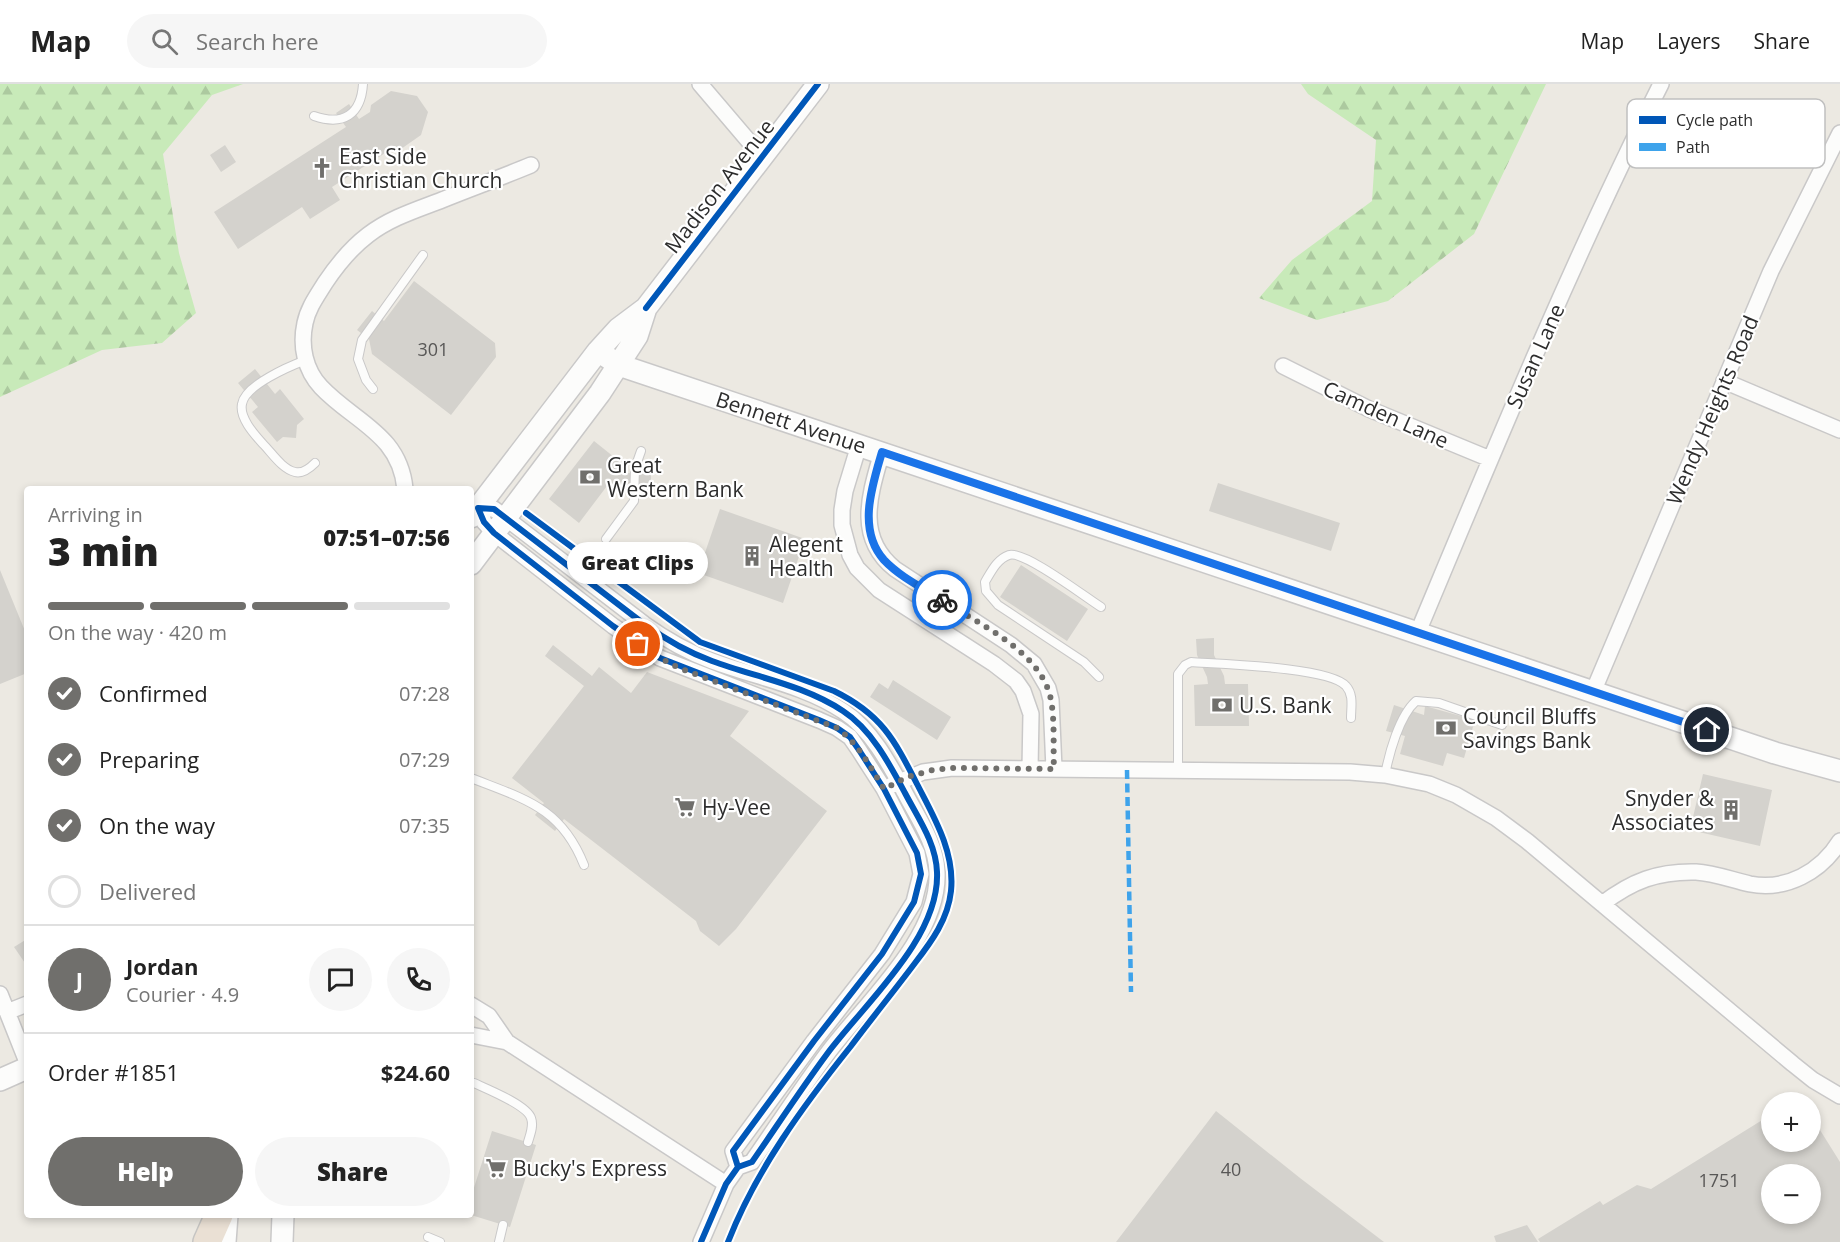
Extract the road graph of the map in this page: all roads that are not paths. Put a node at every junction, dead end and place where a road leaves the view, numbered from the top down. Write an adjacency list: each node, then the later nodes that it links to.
1 (363, 84): 6 (lane)
2 (700, 84): 9 (street)
3 (819, 84): 9 (main road, Madison Avenue)
4 (1661, 84): 5 (street, Susan Lane)
5 (1654, 99)
6 (314, 116)
7 (1840, 133): 10 (street, Wendy Heights Road)
8 (1627, 154): 25 (street, Susan Lane)
9 (763, 158): 14 (main road, Madison Avenue)
10 (1825, 163)
11 (531, 165): 16 (street)
12 (1823, 168): 19 (street, Wendy Heights Road)
13 (423, 255): 20 (lane)
14 (646, 308): 15 (main road, Madison Avenue); 17 (main road, Madison Avenue)
15 (598, 351): 17 (main road, Bennett Avenue); 28 (main road, Madison Avenue)
16 (306, 360): 26 (lane); 27 (street)
17 (619, 365): 22 (main road, Bennett Avenue); 29 (main road, Madison Avenue)
18 (1283, 366): 25 (street, Camden Lane)
19 (1724, 381): 21 (street); 35 (street, Wendy Heights Road)
20 (373, 389)
21 (1840, 430)
22 (859, 445): 24 (main road, Bennett Avenue); 38 (street)
23 (641, 451): 30 (lane)
24 (882, 452): 33 (main road, Bennett Avenue); 39 (street)
25 (1490, 459): 33 (street, Susan Lane)
26 (315, 463)
27 (405, 486)
28 (474, 513): 29 (street)
29 (500, 526): 31 (main road, Madison Avenue); 44 (street); 45 (street)
30 (606, 539)
31 (474, 560)
32 (1101, 607): 34 (lane)
33 (1418, 632): 35 (main road, Bennett Avenue)
34 (1099, 677)
35 (1593, 692): 41 (main road, Bennett Avenue)
36 (1351, 718): 40 (lane)
37 (1502, 725): 42 (lane)
38 (1030, 769): 39 (street); 44 (street)
39 (1054, 769): 40 (street)
40 (1178, 770): 42 (street)
41 (1840, 771)
42 (1385, 775): 48 (street)
43 (474, 779): 47 (lane)
44 (899, 781): 45 (street); 61 (street)
45 (884, 789): 61 (street)
46 (1840, 841): 48 (street)
47 (584, 865)
48 (1602, 904): 59 (street)
49 (0, 994): 52 (street)
50 (24, 1005): 52 (street)
51 (474, 1007): 54 (street)
52 (7, 1012): 55 (street)
53 (474, 1036): 54 (street)
54 (507, 1042): 62 (street)
55 (24, 1054)
56 (24, 1069): 57 (main road)
57 (0, 1080)
58 (474, 1083): 60 (lane)
59 (1840, 1096)
60 (528, 1142)
61 (738, 1167): 62 (street)
62 (726, 1184): 73 (street)
63 (218, 1218): 68 (highway)
64 (226, 1218): 69 (main road)
65 (283, 1218): 70 (main road)
66 (503, 1225): 72 (lane)
67 (428, 1237): 71 (lane)
68 (207, 1242)
69 (225, 1242)
70 (282, 1242)
71 (440, 1242)
72 (499, 1242)
73 (701, 1242)

